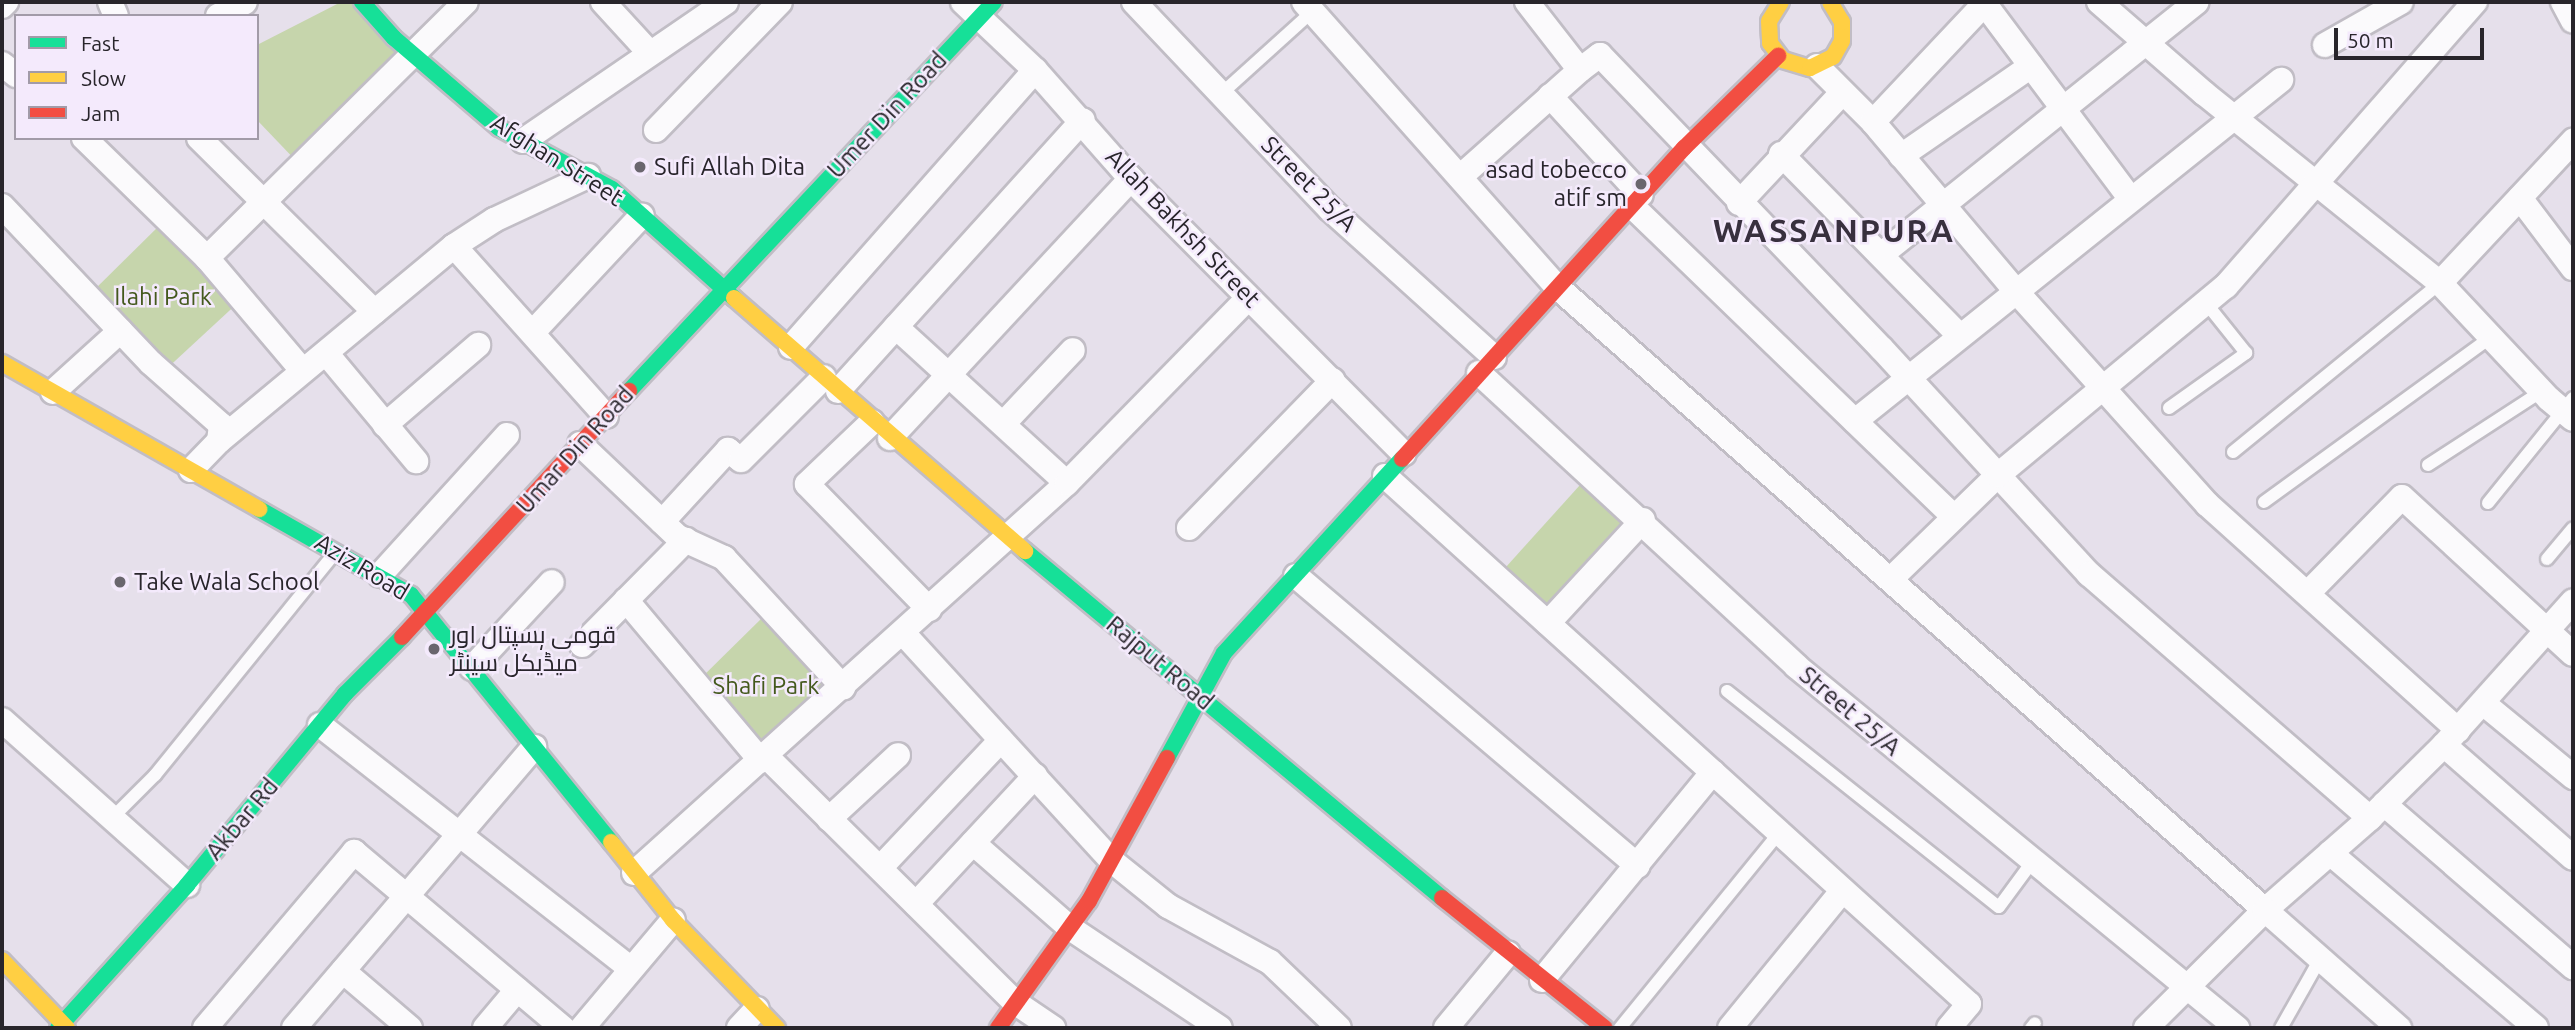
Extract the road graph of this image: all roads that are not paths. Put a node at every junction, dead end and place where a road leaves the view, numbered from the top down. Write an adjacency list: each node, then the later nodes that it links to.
1 (6, 2): 18 (street)
2 (245, 2): 21 (street)
3 (362, 2): 26 (street, Afghan Street)
4 (466, 2): 26 (street)
5 (603, 2): 25 (street)
6 (726, 2): 25 (street)
7 (780, 2): 40 (street)
8 (1133, 2): 33 (street, Street 25/A)
9 (1527, 2): 31 (street)
10 (1781, 2): 27 (street)
11 (1830, 2): 28 (street)
12 (2099, 2): 23 (street)
13 (2196, 2): 23 (street)
14 (2401, 2): 24 (street)
15 (2475, 2): 51 (street)
16 (2563, 2): 22 (street)
17 (1985, 3): 29 (street); 39 (street)
18 (2, 6)
19 (1308, 6): 33 (lane); 49 (street)
20 (978, 7): 30 (street, Allah Bakhsh Street); 66 (street, Umer Din Road)
21 (222, 14)
22 (2573, 21)
23 (2144, 41): 36 (street); 37 (street)
24 (2325, 45)
25 (649, 52): 43 (street)
26 (415, 55): 43 (street, Afghan Street); 55 (street)
27 (1778, 56): 28 (street); 45 (street)
28 (1817, 66): 34 (street)
29 (2031, 66): 36 (street); 47 (street)
30 (1035, 70): 38 (street, Allah Bakhsh Street); 77 (street)
31 (1580, 70): 35 (street); 45 (street)
32 (2281, 80): 37 (street)
33 (1221, 94): 81 (street, Street 25/A)
34 (1841, 94): 39 (street); 46 (street)
35 (1550, 96): 49 (street); 54 (street)
36 (2062, 108): 52 (street); 57 (street)
37 (2232, 116): 51 (street); 52 (street)
38 (1083, 120): 50 (street, Allah Bakhsh Street); 71 (street)
39 (1873, 122): 47 (street)
40 (656, 130)
41 (86, 140): 62 (street)
42 (201, 140): 55 (street)
43 (523, 141): 48 (street, Afghan Street)
44 (2573, 141): 53 (street)
45 (1685, 148): 54 (street); 56 (street)
46 (1781, 153): 56 (street); 61 (street)
47 (1901, 156): 57 (street)
48 (588, 176): 59 (street, Afghan Street); 60 (street)
49 (1460, 177): 65 (street)
50 (1131, 179): 68 (street, Allah Bakhsh Street); 83 (street)
51 (2317, 184): 64 (street); 69 (street)
52 (2130, 198): 67 (street)
53 (2520, 198): 63 (street); 64 (street)
54 (1636, 200): 65 (street); 93 (street)
55 (264, 203): 62 (street); 70 (street)
56 (1739, 203): 84 (street)
57 (1942, 205): 61 (street); 67 (street)
58 (2, 206): 72 (street)
59 (642, 215): 66 (street, Afghan Street); 73 (street)
60 (454, 246): 70 (street); 73 (street)
61 (1882, 254): 74 (street)
62 (207, 258): 82 (street)
63 (2573, 268)
64 (2441, 283): 75 (street); 100 (lane)
65 (1556, 286): 81 (street); 121 (street)
66 (722, 289): 77 (street, Rajput Road); 92 (street, Umar Din Road)
67 (2015, 290): 74 (street); 87 (street)
68 (1248, 298): 85 (street, Allah Bakhsh Street); 107 (street)
69 (2206, 303): 87 (street); 90 (lane)
70 (375, 312): 79 (street)
71 (896, 327): 83 (street); 86 (street)
72 (120, 331): 89 (street); 98 (street)
73 (534, 331): 92 (street)
74 (1960, 336): 84 (street)
75 (2491, 337): 88 (street); 108 (lane)
76 (478, 345): 95 (street)
77 (791, 347): 86 (street, Rajput Road)
78 (1073, 349): 94 (street)
79 (326, 353): 82 (street); 95 (street)
80 (2, 363): 89 (street, Aziz Road)
81 (1487, 365): 101 (street); 111 (street, Street 25/A)
82 (303, 371): 98 (street)
83 (946, 377): 94 (street); 96 (street)
84 (1909, 378): 93 (street); 105 (street)
85 (1333, 380): 101 (street, Allah Bakhsh Street); 113 (street)
86 (831, 384): 96 (street, Rajput Road); 112 (street)
87 (2102, 389): 105 (street); 123 (street)
88 (2542, 391): 91 (street); 103 (lane)
89 (53, 392): 104 (street, Aziz Road)
90 (2169, 408)
91 (2570, 409): 109 (lane)
92 (606, 416): 99 (street, Umar Din Road)
93 (1855, 421): 110 (street)
94 (1004, 423): 107 (street)
95 (386, 425): 102 (street)
96 (881, 430): 115 (street, Rajput Road); 126 (street)
97 (507, 435): 119 (street)
98 (219, 441): 104 (street)
99 (580, 444): 112 (street); 127 (street, Umar Din Road)
100 (2233, 452)
101 (1404, 454): 106 (street)
102 (416, 461)
103 (2428, 465)
104 (191, 470): 117 (street, Aziz Road)
105 (1998, 475): 110 (street); 148 (street)
106 (1385, 476): 120 (street); 128 (street)
107 (1067, 483): 115 (street)
108 (2264, 502)
109 (2488, 503)
110 (1953, 516): 121 (street)
111 (1643, 520): 128 (street); 157 (street, Street 25/A)
112 (662, 522): 116 (street)
113 (1189, 528)
114 (2573, 528): 118 (lane)
115 (1009, 535): 126 (street); 136 (street, Rajput Road)
116 (686, 540): 124 (street); 134 (street)
117 (336, 551): 119 (street, Aziz Road); 149 (lane)
118 (2547, 559)
119 (380, 575): 127 (street, Aziz Road)
120 (1296, 576): 136 (street); 158 (street)
121 (1892, 578): 165 (street)
122 (552, 582): 133 (street)
123 (2308, 593): 129 (street); 140 (street)
124 (626, 600): 131 (street); 144 (street)
125 (2573, 601): 129 (street)
126 (929, 609): 130 (street)
127 (428, 611): 133 (street, Aziz Road); 139 (street, Akbar Rd)
128 (1548, 623): 145 (street)
129 (2547, 631): 132 (street); 137 (street)
130 (903, 633): 134 (street); 141 (street)
131 (582, 645)
132 (2573, 654)
133 (472, 667): 142 (street, Aziz Road)
134 (843, 687): 144 (street)
135 (1727, 691): 157 (lane)
136 (1199, 697): 156 (street); 168 (street, Rajput Road)
137 (2483, 702): 140 (street); 147 (street)
138 (2, 720): 149 (street)
139 (320, 725): 152 (street); 161 (street, Akbar Rd)
140 (2451, 737): 148 (street); 155 (street)
141 (1001, 740): 146 (street); 159 (street)
142 (534, 747): 152 (street); 160 (street, Aziz Road)
143 (898, 755): 150 (street)
144 (764, 758): 150 (street); 160 (street)
145 (1713, 772): 151 (street); 158 (street)
146 (1035, 776): 153 (street); 156 (street)
147 (2573, 777)
148 (2377, 811): 154 (street); 171 (street)
149 (112, 818): 161 (street)
150 (830, 818): 159 (street)
151 (1780, 832): 162 (street); 194 (lane)
152 (458, 835): 163 (street); 172 (street)
153 (973, 843): 164 (street); 167 (street)
154 (2330, 853): 165 (street); 201 (street)
155 (2573, 858)
156 (1112, 860): 167 (street); 191 (street)
157 (2032, 862): 175 (street, Street 25/A)
158 (1638, 866): 174 (street)
159 (880, 868): 164 (street)
160 (634, 873): 166 (street, Aziz Road)
161 (187, 885): 179 (street, Akbar Rd)
162 (1843, 890): 195 (street); 196 (street)
163 (405, 898): 173 (street); 176 (street); 180 (street)
164 (916, 904): 177 (street)
165 (2265, 910): 169 (street); 175 (street)
166 (673, 920): 172 (street); 178 (street, Aziz Road)
167 (1070, 928): 177 (street); 190 (street)
168 (1508, 953): 174 (street, Rajput Road); 192 (street)
169 (2320, 959): 199 (lane); 200 (street)
170 (2, 960): 179 (street)
171 (2573, 967)
172 (631, 969): 185 (street)
173 (343, 971): 181 (street); 182 (street)
174 (1542, 980): 193 (street, Rajput Road)
175 (2187, 988): 197 (street); 198 (street, Street 25/A)
176 (517, 990): 183 (street); 184 (street)
177 (1016, 1003): 188 (street); 189 (street)
178 (757, 1009): 186 (street); 187 (street, Aziz Road)
179 (62, 1026)
180 (205, 1028)
181 (294, 1028)
182 (410, 1028)
183 (485, 1028)
184 (563, 1028)
185 (582, 1028)
186 (739, 1028)
187 (776, 1028)
188 (998, 1028)
189 (1054, 1028)
190 (1220, 1028)
191 (1339, 1028)
192 (1447, 1028)
193 (1605, 1028)
194 (1620, 1028)
195 (1730, 1028)
196 (1949, 1028)
197 (2146, 1028)
198 (2237, 1028)
199 (2281, 1028)
200 (2399, 1028)
201 (2536, 1028)

